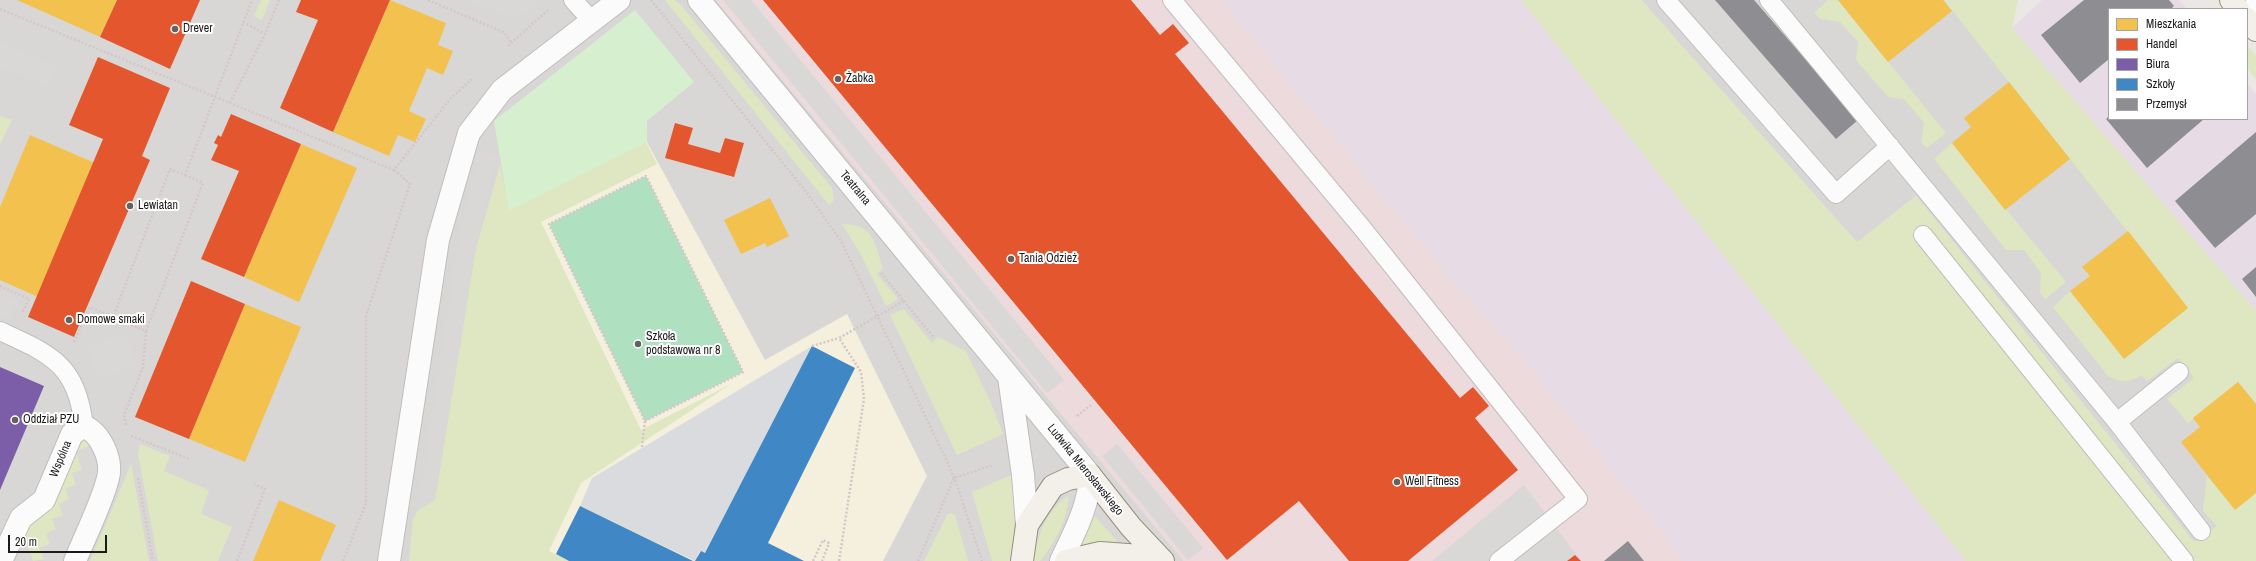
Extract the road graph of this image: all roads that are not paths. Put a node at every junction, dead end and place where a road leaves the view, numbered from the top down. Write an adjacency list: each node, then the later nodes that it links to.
1 (573, 0): 12 (lane)
2 (619, 0): 12 (street)
3 (699, 0): 18 (street, Teatralna)
4 (1172, 0): 31 (lane)
5 (1666, 0): 14 (lane)
6 (1769, 0): 14 (lane)
7 (2231, 0): 9 (street)
8 (2256, 6): 10 (street)
9 (2237, 8)
10 (2248, 13)
11 (2248, 20): 13 (street)
12 (592, 21): 26 (street)
13 (2256, 30)
14 (1890, 146): 19 (lane)
15 (1923, 235): 32 (lane)
16 (0, 331): 20 (lane)
17 (2179, 372): 19 (lane)
18 (1010, 377): 21 (street, Ludwika Mierosławskiego); 22 (street)
19 (2117, 422): 23 (lane)
20 (84, 426): 24 (street, Wspólna); 25 (street)
21 (1090, 475): 22 (street); 28 (street); 30 (street, Ludwika Mierosławskiego)
22 (1027, 525): 27 (street)
23 (2201, 531)
24 (1, 561)
25 (75, 561)
26 (389, 561)
27 (1022, 561)
28 (1061, 561)
29 (1066, 561): 30 (street)
30 (1163, 561)
31 (1498, 561)
32 (2184, 561)

